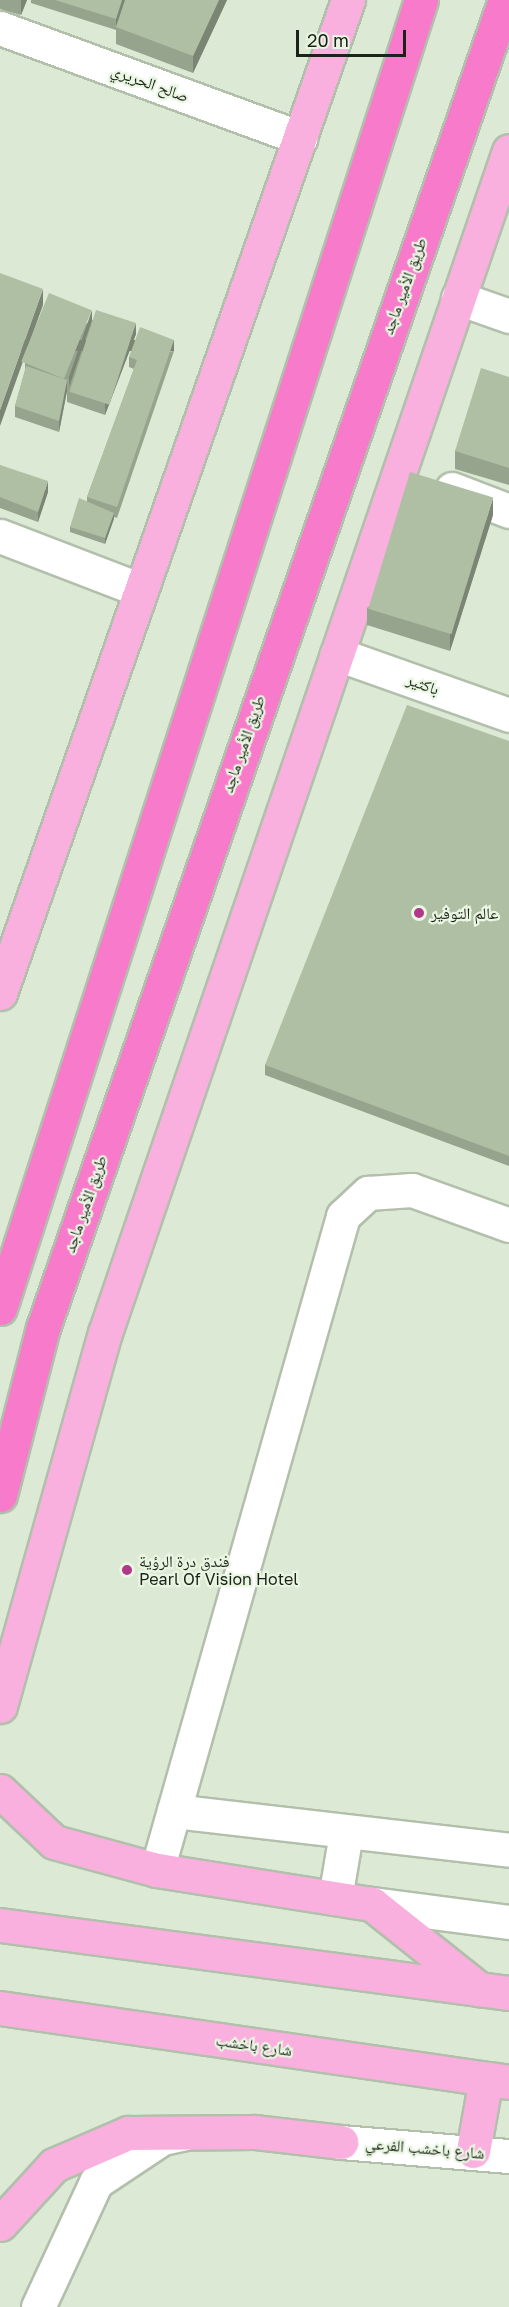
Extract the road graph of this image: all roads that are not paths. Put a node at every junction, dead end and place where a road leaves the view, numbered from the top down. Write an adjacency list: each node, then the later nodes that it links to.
1 (348, 0): 5 (main road)
2 (421, 0): 17 (highway)
3 (505, 0): 18 (highway, طريق الأمير ماجد)
4 (0, 28): 5 (street, صالح الحريري)
5 (300, 138): 12 (main road)
6 (509, 151): 7 (main road)
7 (458, 298): 8 (street); 9 (main road)
8 (509, 316)
9 (400, 469): 10 (street); 13 (main road)
10 (509, 510)
11 (0, 536): 12 (street)
12 (141, 590): 15 (main road)
13 (337, 654): 14 (street, باكثير); 19 (main road)
14 (509, 715)
15 (0, 993)
16 (509, 1225): 22 (street)
17 (0, 1308)
18 (0, 1495)
19 (7, 1669): 20 (main road)
20 (0, 1706)
21 (0, 1791): 25 (main road)
22 (174, 1811): 23 (street); 25 (street)
23 (346, 1833): 24 (street); 26 (street)
24 (509, 1850)
25 (157, 1870): 26 (main road)
26 (335, 1898): 27 (main road)
27 (372, 1904): 28 (street); 30 (main road)
28 (509, 1922)
29 (0, 1925): 30 (main road)
30 (494, 1991)
31 (0, 2008): 32 (main road, شارع باخشب)
32 (498, 2081): 35 (main road)
33 (199, 2130): 34 (main road); 37 (main road); 38 (street)
34 (341, 2142): 35 (street, شارع باخشب الفرعي)
35 (472, 2151): 36 (street, شارع باخشب الفرعي)
36 (509, 2156)
37 (0, 2224)
38 (38, 2307)

